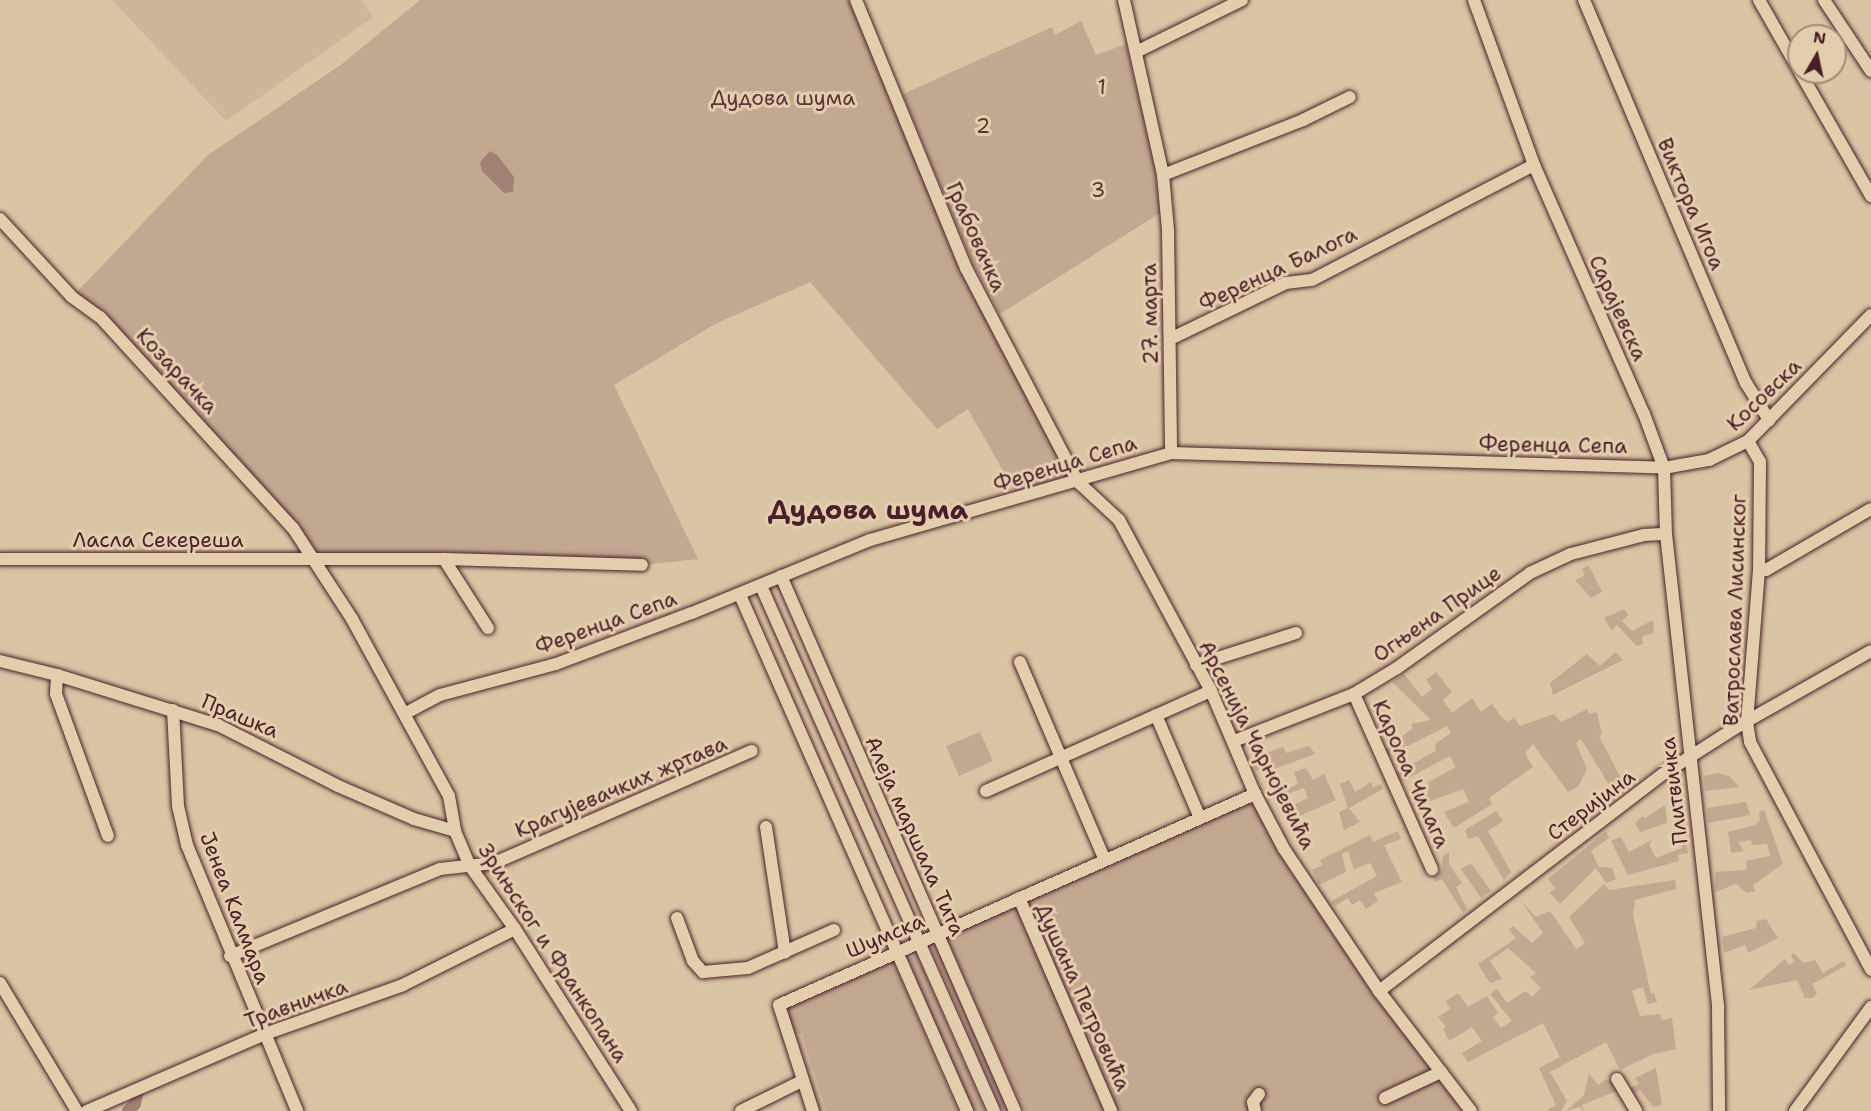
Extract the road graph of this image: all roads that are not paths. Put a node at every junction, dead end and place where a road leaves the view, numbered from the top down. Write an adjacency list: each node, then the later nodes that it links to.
1 (856, 0): 23 (street, Грабовачка)
2 (1124, 0): 9 (street, 27. марта)
3 (1242, 0): 9 (street)
4 (1474, 0): 13 (street, Сарајевска)
5 (1584, 0): 19 (street, Виктора Игоа)
6 (1759, 0): 8 (street)
7 (1824, 0): 10 (street)
8 (1787, 50)
9 (1136, 52): 14 (street, 27. марта)
10 (1871, 71)
11 (1806, 84): 15 (street)
12 (1350, 97): 14 (street)
13 (1534, 165): 18 (street, Ференца Балога); 22 (street, Сарајевска)
14 (1163, 175): 18 (street, 27. марта)
15 (1871, 196)
16 (0, 219): 28 (street, Козарачка)
17 (1871, 315): 19 (street, Косовска)
18 (1170, 339): 21 (street, 27. марта)
19 (1769, 420): 20 (street, Косовска)
20 (1748, 441): 22 (street, Косовска); 30 (street, Ватрослава Лисинског)
21 (1171, 453): 22 (street, Ференца Сепа); 23 (street, Ференца Сепа)
22 (1664, 468): 25 (street, Плитвичка)
23 (1078, 482): 31 (street, Ференца Сепа); 39 (street, Арсенија Чарнојевића)
24 (1871, 509): 30 (street)
25 (1666, 534): 42 (street, Огњена Прице); 50 (street, Плитвичка)
26 (0, 559): 28 (street, Ласла Секереша)
27 (444, 559): 28 (street, Ференца Сепа); 29 (street, Ференца Сепа); 34 (street)
28 (316, 560): 44 (street, Зрињског и Франкопана)
29 (642, 565)
30 (1759, 570): 46 (street, Ватрослава Лисинског)
31 (781, 576): 32 (street, Ференца Сепа); 64 (street, Алеја маршала Тита)
32 (761, 586): 33 (street, Ференца Сепа); 65 (street, Алеја маршала Тита)
33 (740, 595): 44 (street, Ференца Сепа); 66 (street)
34 (488, 628)
35 (1296, 633): 39 (street)
36 (1871, 651): 46 (street, Стеријина)
37 (0, 661): 40 (street, Прашка)
38 (1020, 662): 49 (street)
39 (1196, 665): 41 (street, Арсенија Чарнојевића)
40 (57, 675): 43 (street, Прашка); 56 (street)
41 (1211, 691): 45 (street); 47 (street, Арсенија Чарнојевића)
42 (1354, 694): 47 (street, Огњена Прице); 59 (street, Кароља Чилага)
43 (173, 710): 55 (street, Прашка); 68 (street, Јенеа Калмара)
44 (405, 713): 55 (street, Зрињског и Франкопана)
45 (1156, 715): 49 (street); 53 (street)
46 (1747, 722): 50 (street, Стеријина); 69 (street, Ватрослава Лисинског)
47 (1234, 741): 52 (street, Арсенија Чарнојевића)
48 (752, 752): 58 (street, Крагујевачких жртава)
49 (1061, 758): 51 (street); 57 (street)
50 (1690, 759): 71 (street, Стеријина); 92 (street, Плитвичка)
51 (987, 791)
52 (1255, 794): 53 (street, Шумска); 71 (street, Арсенија Чарнојевића)
53 (1200, 818): 57 (street, Шумска)
54 (766, 827): 67 (street)
55 (455, 831): 58 (street, Зрињског и Франкопана)
56 (108, 836)
57 (1105, 860): 60 (street, Шумска)
58 (470, 866): 62 (street, Зрињског и Франкопана); 68 (street, Крагујевачких жртава)
59 (1432, 869)
60 (1018, 898): 64 (street, Шумска); 88 (street, Душана Петровића)
61 (677, 918): 67 (street)
62 (515, 929): 73 (street, Травничка); 82 (street, Зрињског и Франкопана)
63 (834, 930): 67 (street)
64 (937, 935): 65 (street, Шумска); 87 (street, Алеја маршала Тита)
65 (920, 941): 66 (street, Шумска); 86 (street, Алеја маршала Тита)
66 (899, 950): 76 (street, Шумска); 85 (street)
67 (785, 953)
68 (230, 956): 73 (street, Јенеа Калмара)
69 (1871, 970)
70 (0, 983): 79 (street)
71 (1379, 991): 74 (street, Арсенија Чарнојевића)
72 (1871, 1007): 93 (street)
73 (266, 1034): 80 (street, Травничка); 81 (street, Јенеа Калмара)
74 (1441, 1072): 78 (street); 90 (street, Арсенија Чарнојевића)
75 (1617, 1079): 91 (street)
76 (802, 1081): 83 (street); 84 (street)
77 (1259, 1094): 89 (street)
78 (1385, 1098)
79 (77, 1111)
80 (87, 1111)
81 (297, 1111)
82 (631, 1111)
83 (741, 1111)
84 (813, 1111)
85 (968, 1111)
86 (994, 1111)
87 (1015, 1111)
88 (1112, 1111)
89 (1256, 1111)
90 (1471, 1111)
91 (1636, 1111)
92 (1719, 1111)
93 (1796, 1111)

